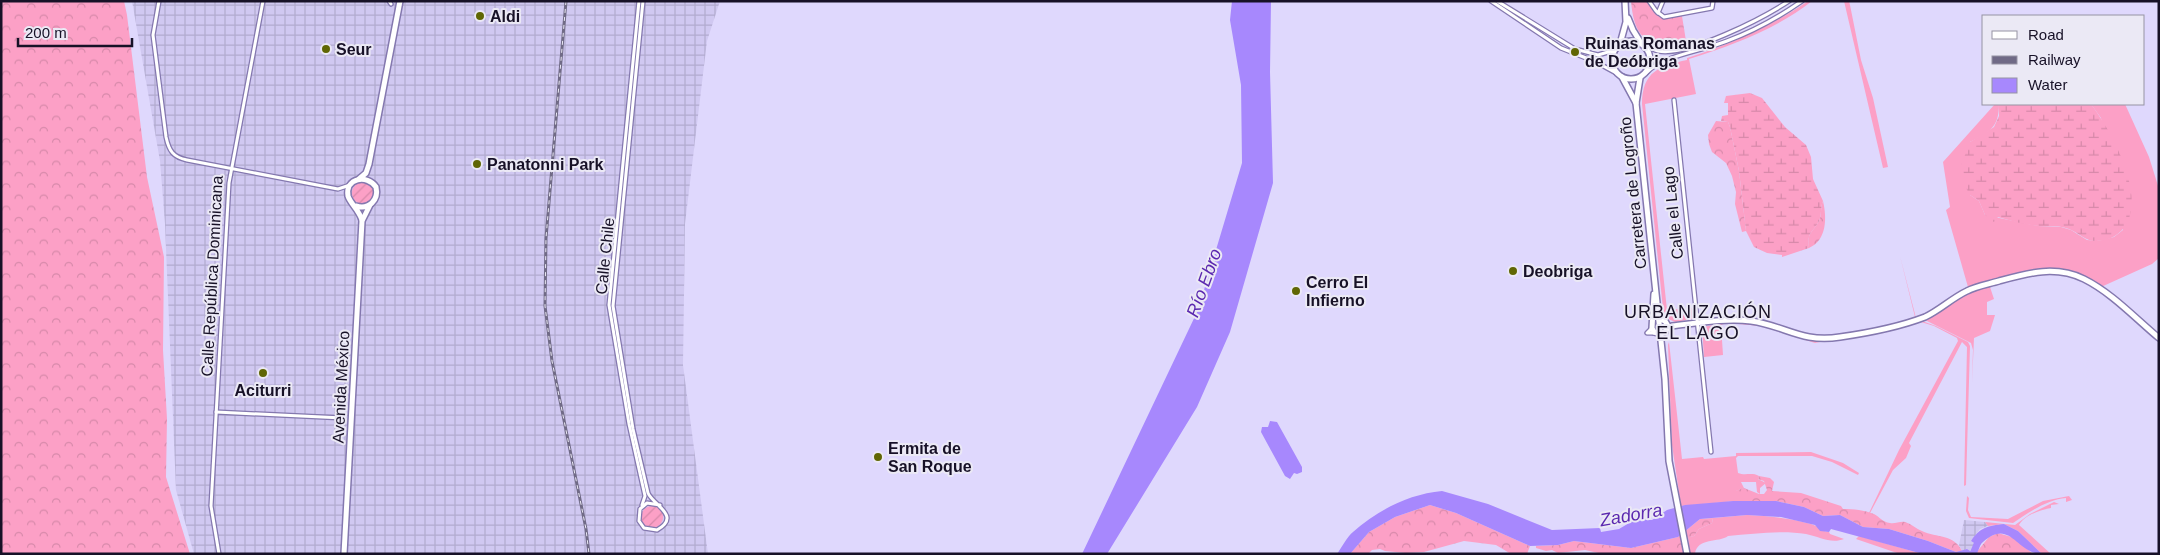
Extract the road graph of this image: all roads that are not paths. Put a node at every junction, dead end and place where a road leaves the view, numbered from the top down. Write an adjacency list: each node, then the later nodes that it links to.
1 (159, 1): 25 (street)
2 (262, 1): 25 (street, Calle República Dominicana)
3 (400, 1): 24 (main road)
4 (641, 1): 47 (street, Calle Chile); 48 (street, Calle Chile)
5 (1491, 1): 15 (street)
6 (1498, 1): 15 (street)
7 (1626, 1): 14 (main road)
8 (1649, 1): 13 (street)
9 (1663, 1): 13 (street)
10 (1713, 1): 13 (street)
11 (1788, 1): 17 (street)
12 (1802, 1): 19 (street)
13 (1658, 13)
14 (1627, 15): 16 (main road); 17 (main road)
15 (1522, 20): 18 (street); 20 (street)
16 (1620, 44): 17 (main road); 18 (main road)
17 (1643, 44): 19 (main road)
18 (1614, 50): 20 (main road)
19 (1646, 73): 21 (main road)
20 (1620, 75): 21 (main road); 23 (main road, Carretera de Logroño)
21 (1640, 78): 23 (main road, Carretera de Logroño)
22 (1674, 100): 37 (street, Calle el Lago)
23 (1636, 103): 34 (main road, Carretera de Logroño)
24 (369, 164): 26 (main road); 27 (main road)
25 (231, 168): 29 (street); 44 (street, Calle República Dominicana)
26 (359, 179): 27 (main road); 28 (main road)
27 (372, 182): 31 (main road)
28 (350, 185): 29 (street); 30 (main road)
29 (338, 188): 30 (street)
30 (349, 197): 32 (main road)
31 (370, 205): 32 (main road); 33 (main road, Avenida México)
32 (356, 206): 33 (main road, Avenida México)
33 (362, 221): 51 (main road, Avenida México)
34 (1655, 281): 35 (main road, Carretera de Logroño); 39 (main road, Carretera de Logroño)
35 (1659, 319): 36 (main road); 39 (main road); 41 (main road, Carretera de Logroño)
36 (1666, 322): 38 (main road); 40 (main road, Carretera de Logroño)
37 (1698, 323): 38 (main road); 42 (main road); 46 (street, Calle el Lago)
38 (1672, 326): 40 (main road)
39 (1652, 327): 41 (main road, Carretera de Logroño)
40 (1666, 331): 41 (main road); 43 (main road, Carretera de Logroño)
41 (1658, 334): 43 (main road, Carretera de Logroño)
42 (2159, 338)
43 (1665, 379): 49 (main road, Carretera de Logroño)
44 (216, 412): 45 (street); 50 (street, Calle República Dominicana)
45 (344, 418)
46 (1711, 452)
47 (660, 505): 48 (street); 48 (street)
48 (640, 508)
49 (1687, 552)
50 (219, 554)
51 (344, 554)

